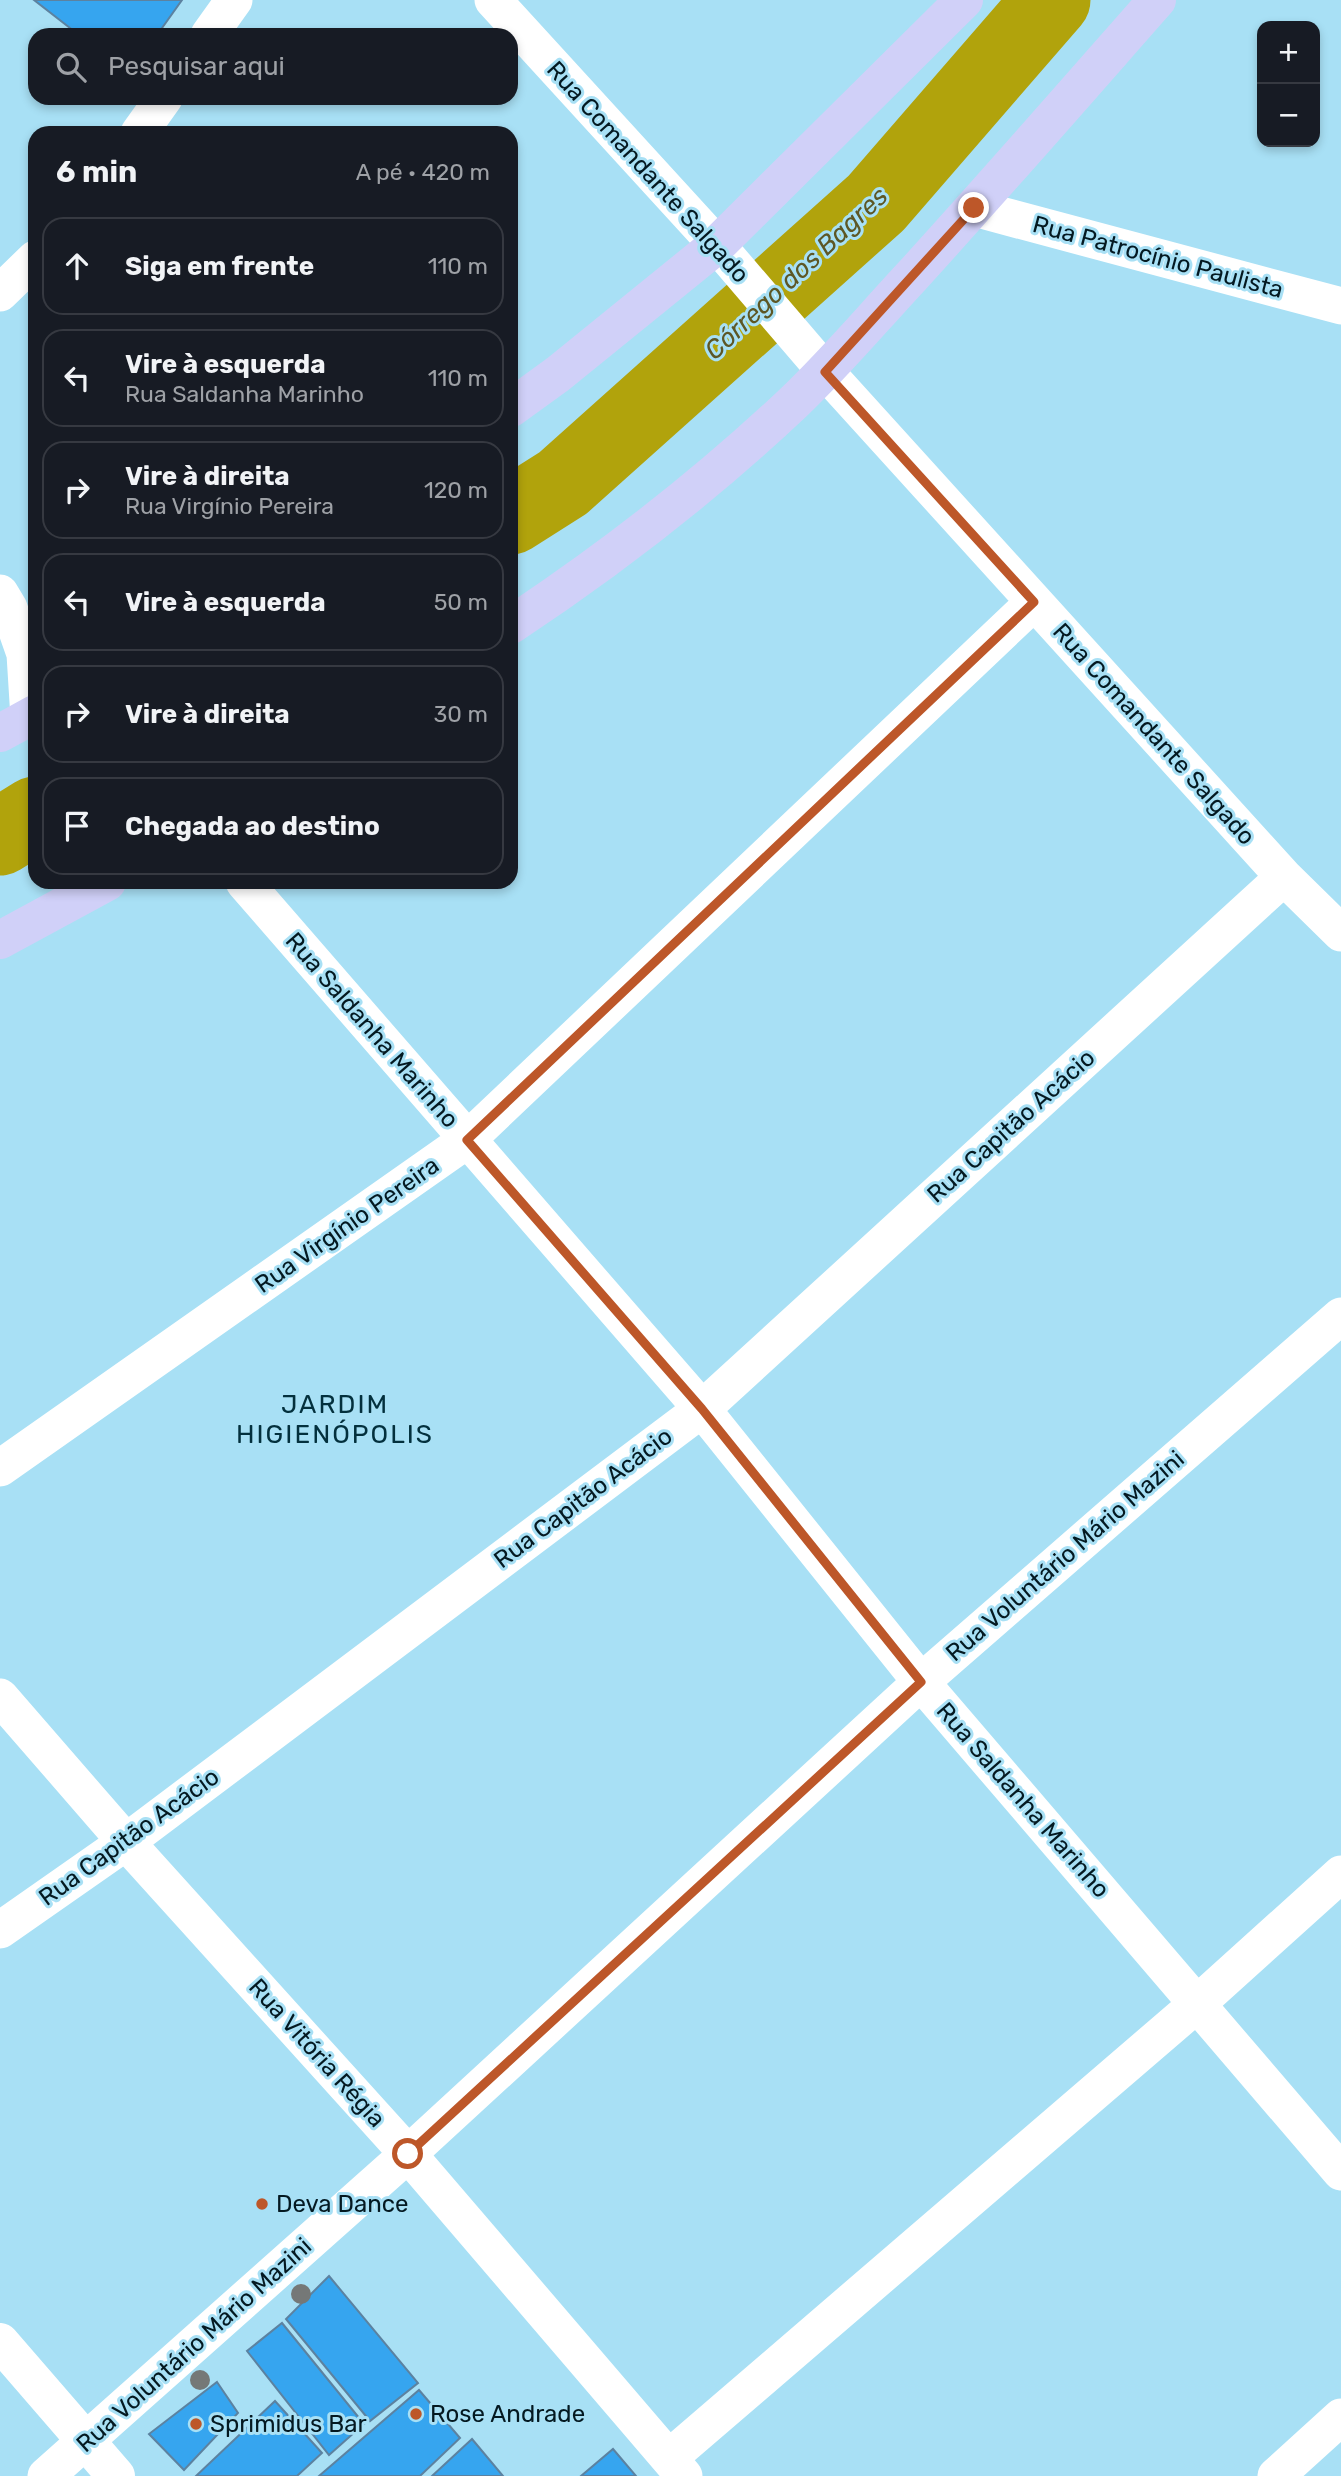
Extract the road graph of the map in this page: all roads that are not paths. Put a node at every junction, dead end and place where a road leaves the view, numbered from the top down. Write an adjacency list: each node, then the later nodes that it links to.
1 (234, 0): 5 (street)
2 (493, 0): 9 (street, Rua Comandante Salgado)
3 (964, 0): 9 (main road)
4 (1157, 0): 8 (main road)
5 (214, 28)
6 (159, 105): 7 (street)
7 (144, 126)
8 (974, 208): 12 (street, Rua Patrocínio Paulista); 13 (main road)
9 (726, 256): 13 (street, Rua Comandante Salgado); 14 (main road)
10 (28, 265): 11 (street)
11 (0, 293)
12 (1341, 306)
13 (825, 372): 16 (street, Rua Comandante Salgado); 17 (main road)
14 (518, 403)
15 (0, 593): 18 (street)
16 (1034, 602): 19 (street, Rua Comandante Salgado); 24 (street, Rua Virgínio Pereira)
17 (518, 620)
18 (21, 722)
19 (1284, 877): 22 (street, Rua Comandante Salgado); 26 (street, Rua Capitão Acácio)
20 (94, 889): 23 (main road)
21 (250, 889): 24 (street, Rua Saldanha Marinho)
22 (1341, 933)
23 (0, 940)
24 (467, 1140): 26 (street, Rua Saldanha Marinho); 27 (street, Rua Virgínio Pereira)
25 (1341, 1316): 28 (street, Rua Voluntário Mário Mazini)
26 (702, 1409): 28 (street, Rua Saldanha Marinho); 30 (street, Rua Capitão Acácio)
27 (0, 1468)
28 (921, 1682): 33 (street, Rua Saldanha Marinho); 34 (street, Rua Voluntário Mário Mazini)
29 (0, 1697): 30 (street, Rua Vitória Régia)
30 (126, 1842): 32 (street, Rua Capitão Acácio); 34 (street, Rua Vitória Régia)
31 (1341, 1874): 33 (street)
32 (0, 1930)
33 (1197, 2004): 35 (street, Rua Saldanha Marinho); 39 (street)
34 (408, 2154): 38 (street, Rua Voluntário Mário Mazini); 39 (street, Rua Vitória Régia)
35 (1341, 2172)
36 (0, 2342): 38 (street)
37 (1341, 2417): 42 (street)
38 (87, 2442): 40 (street, Rua Voluntário Mário Mazini); 41 (street)
39 (676, 2467)
40 (46, 2476)
41 (116, 2476)
42 (1276, 2476)

